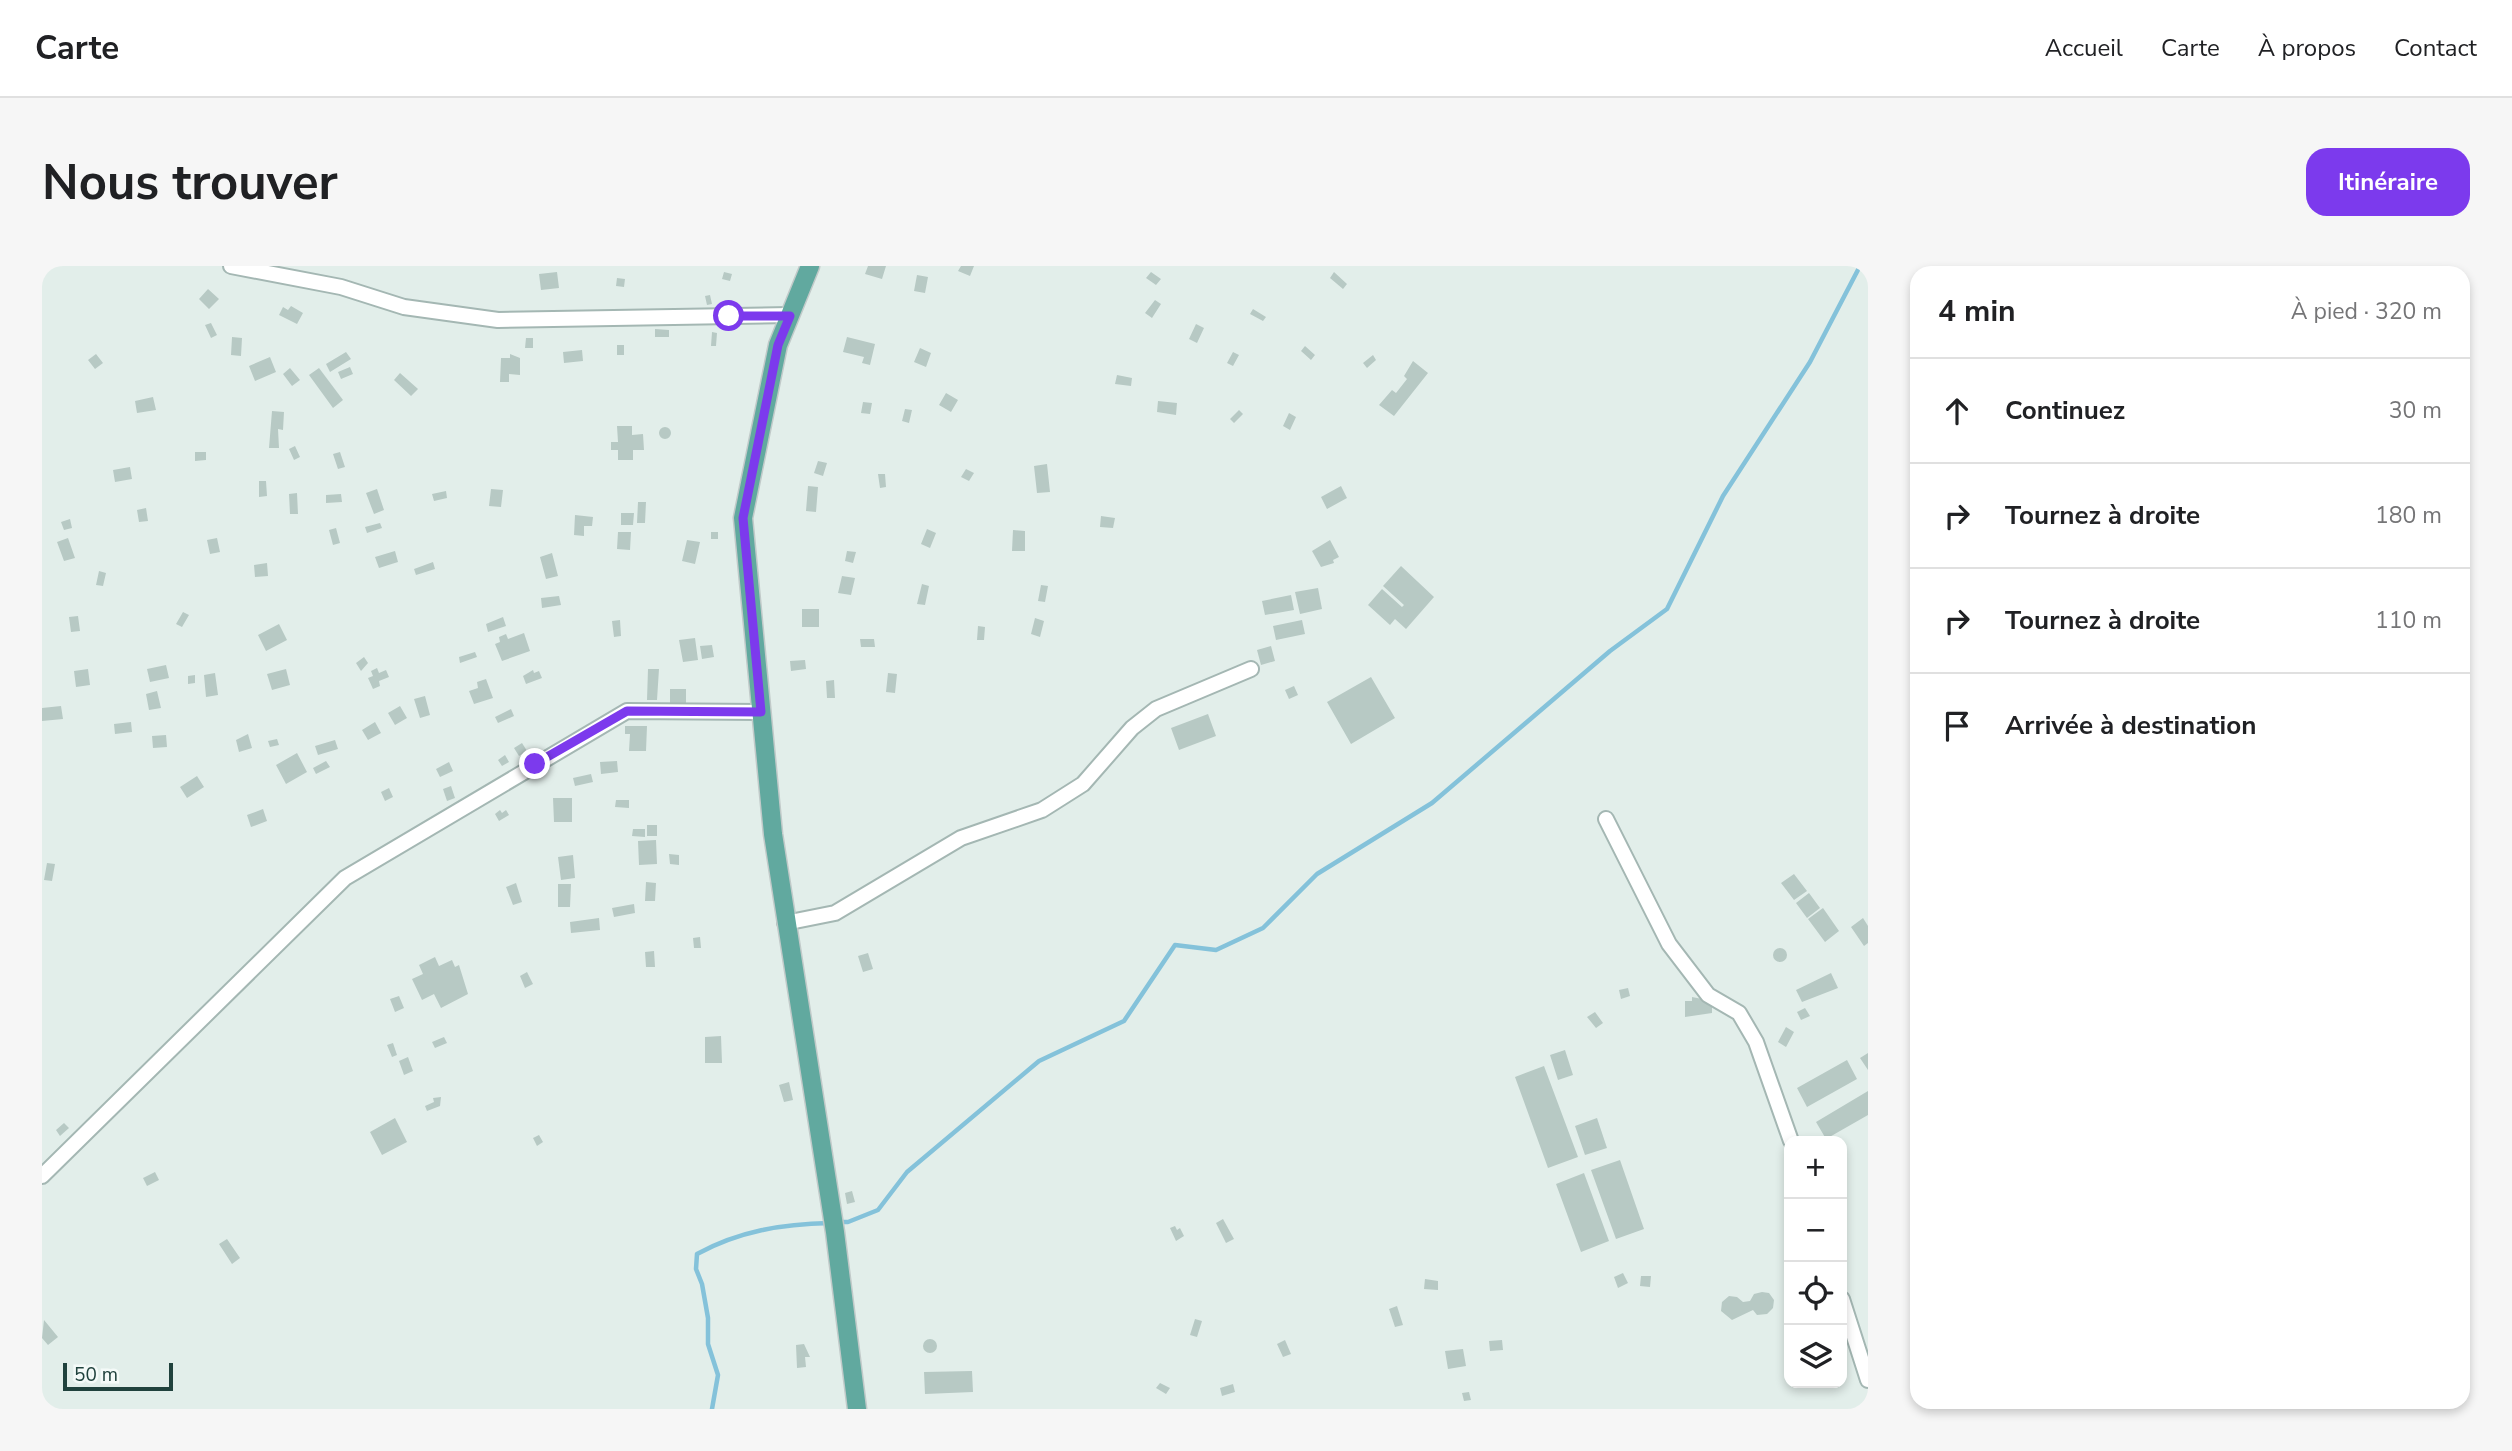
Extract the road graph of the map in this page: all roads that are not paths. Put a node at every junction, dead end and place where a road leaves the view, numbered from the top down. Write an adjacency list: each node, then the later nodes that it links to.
1 (231, 266): 3 (street)
2 (810, 266): 3 (main road)
3 (790, 316): 5 (main road)
4 (1251, 669): 7 (street)
5 (761, 712): 7 (main road); 9 (street)
6 (1606, 819): 8 (street)
7 (785, 923): 12 (main road)
8 (1789, 1136)
9 (42, 1176)
10 (1847, 1315): 11 (street)
11 (1868, 1380)
12 (857, 1409)

